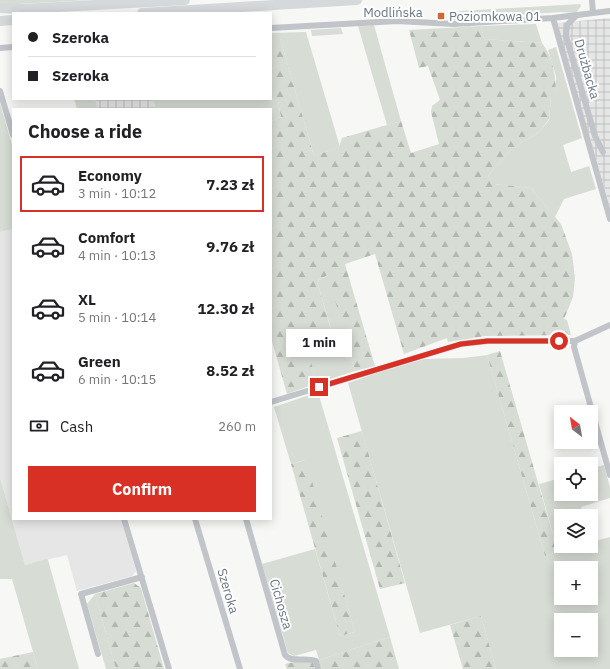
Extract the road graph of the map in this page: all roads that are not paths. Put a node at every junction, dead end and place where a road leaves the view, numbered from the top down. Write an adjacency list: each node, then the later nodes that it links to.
1 (185, 0): 4 (highway)
2 (357, 0): 6 (highway)
3 (592, 0): 7 (street)
4 (0, 8)
5 (610, 11): 7 (street, Modlińska)
6 (159, 12)
7 (593, 13): 8 (street, Modlińska)
8 (576, 16): 9 (street, Modlińska); 15 (street, Drużbacka)
9 (553, 18): 10 (street, Modlińska); 16 (street)
10 (272, 28)
11 (12, 47): 12 (street)
12 (0, 48)
13 (0, 90): 14 (street)
14 (12, 132)
15 (604, 152)
16 (610, 219)
17 (610, 325): 18 (street)
18 (575, 341): 19 (street); 20 (street)
19 (272, 402)
20 (610, 473)
21 (124, 520): 24 (street)
22 (195, 520): 27 (street, Szeroka)
23 (246, 520): 28 (street, Cichosza)
24 (142, 577): 25 (street); 26 (street)
25 (98, 654)
26 (169, 669)
27 (240, 669)
28 (318, 669)

